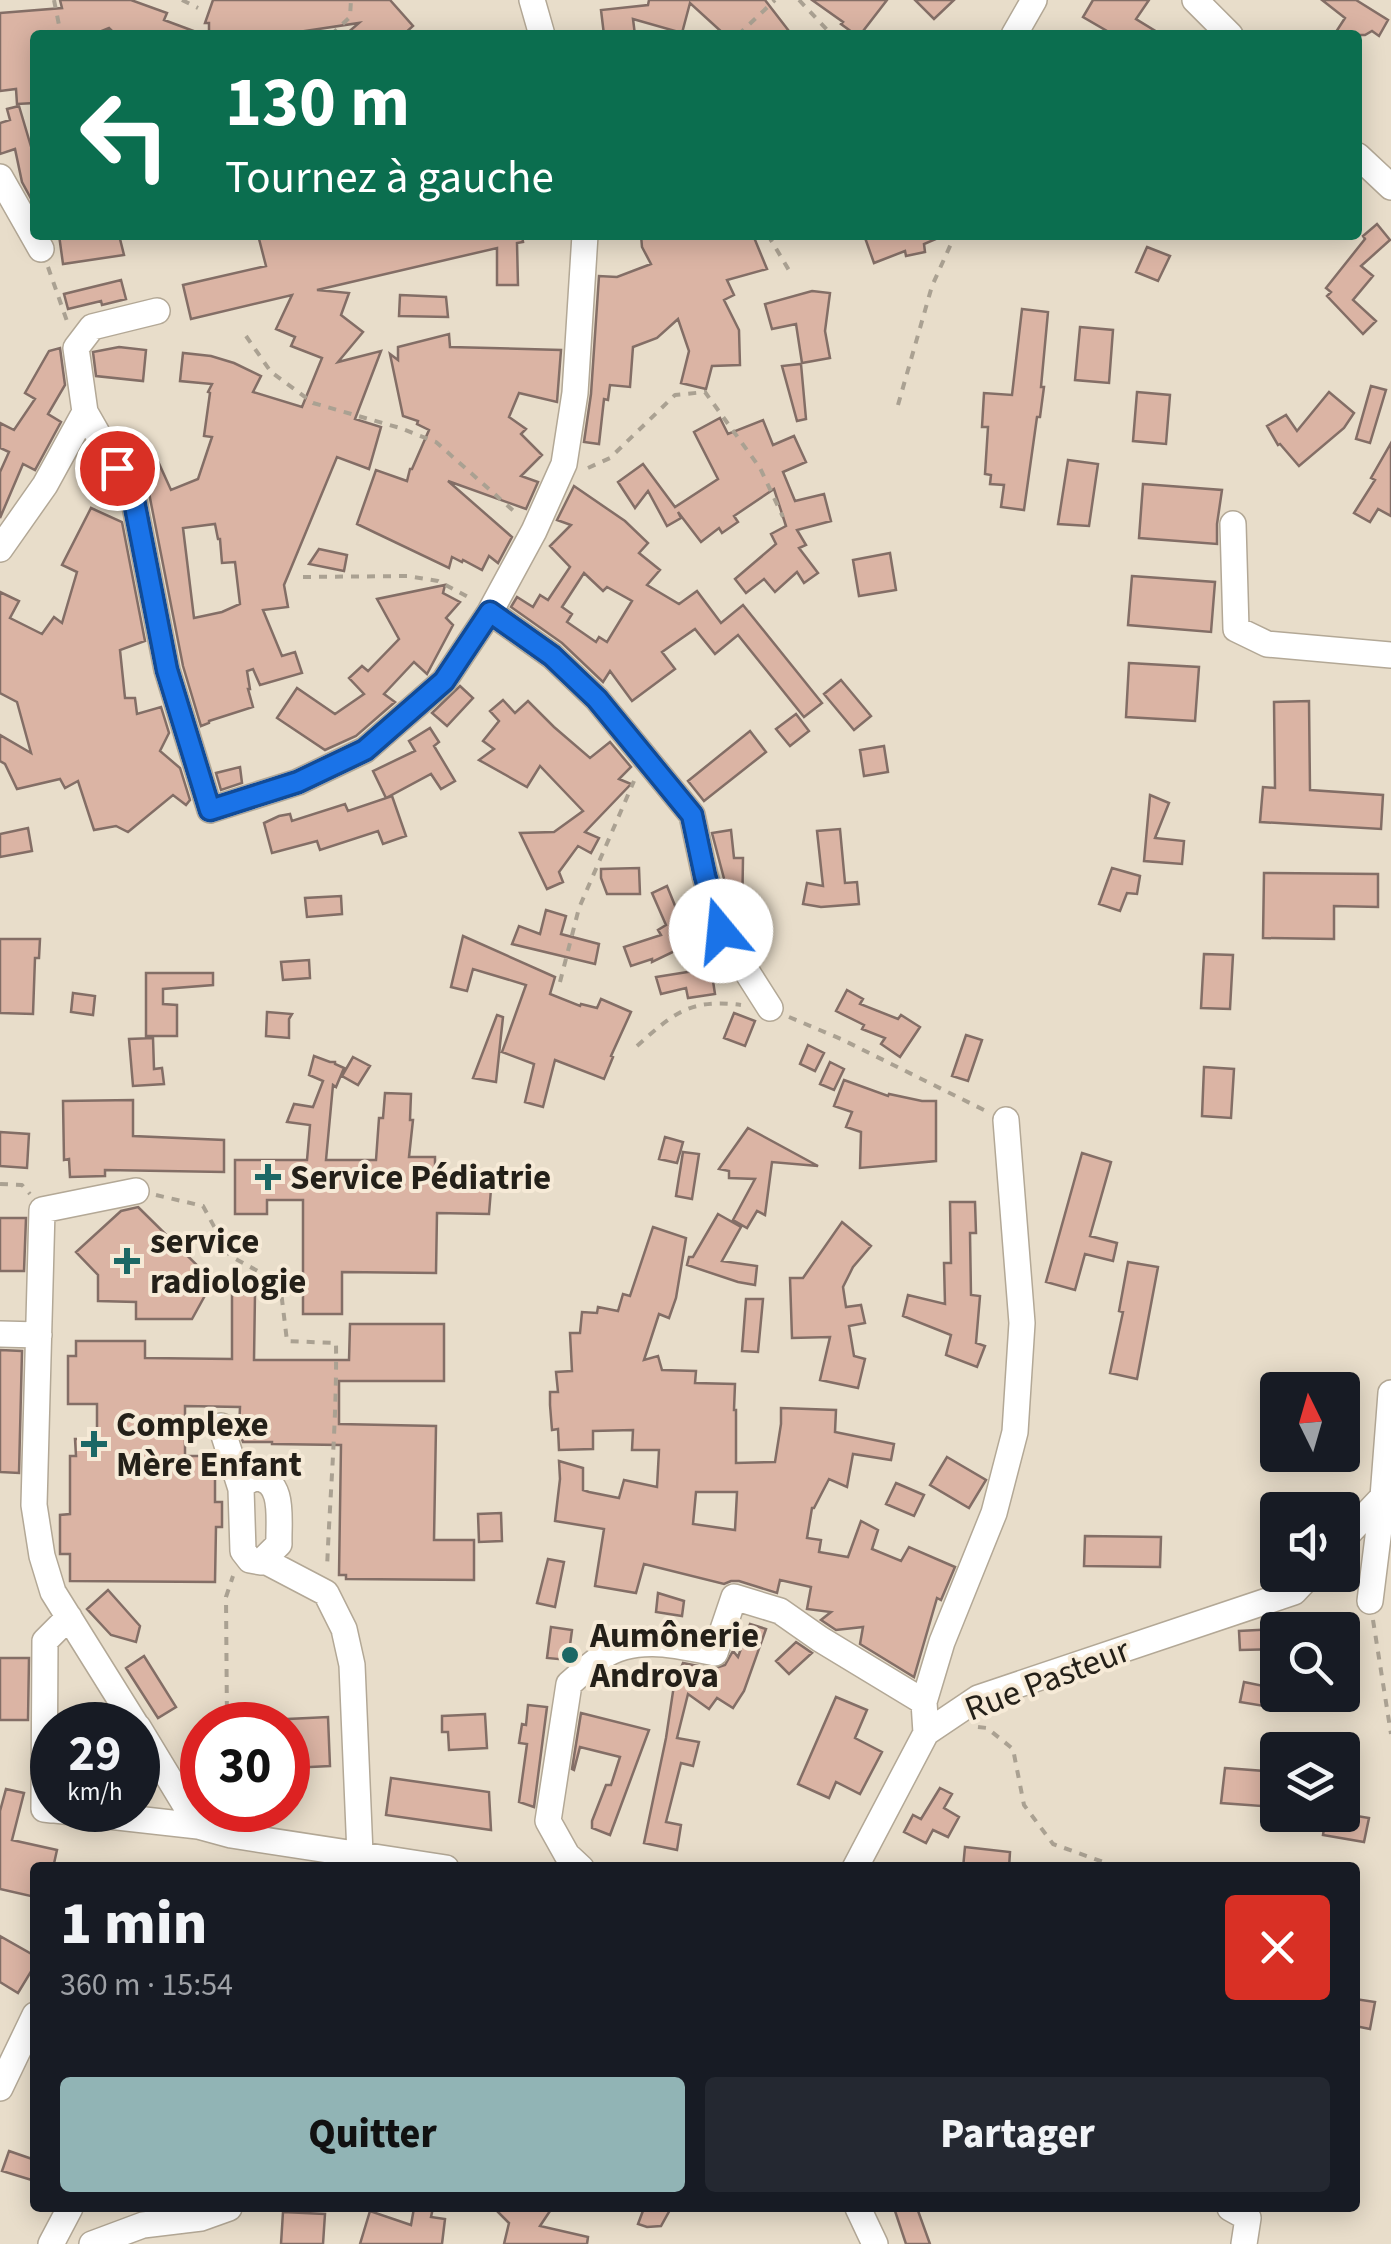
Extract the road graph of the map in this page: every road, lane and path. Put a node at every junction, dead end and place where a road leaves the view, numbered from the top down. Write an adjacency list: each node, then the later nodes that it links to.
1 (54, 0): 10 (path)
2 (182, 0): 9 (path)
3 (350, 0): 11 (path)
4 (532, 0): 12 (street)
5 (775, 0): 13 (path)
6 (799, 0): 14 (path)
7 (1034, 0): 15 (street)
8 (1194, 0): 16 (street)
9 (198, 8)
10 (60, 30)
11 (336, 30)
12 (541, 30)
13 (743, 30)
14 (827, 30)
15 (1017, 30)
16 (1225, 30)
17 (1362, 160): 19 (street)
18 (0, 177): 20 (street)
19 (1391, 187)
20 (30, 230)
21 (36, 240): 25 (street)
22 (584, 240): 32 (street)
23 (771, 240): 26 (path)
24 (953, 240): 30 (path)
25 (41, 249): 29 (path)
26 (790, 272)
27 (157, 311): 29 (street)
28 (246, 336): 35 (path)
29 (76, 348): 31 (street)
30 (898, 405)
31 (85, 412): 36 (street); 38 (street)
32 (564, 464): 33 (path); 35 (street)
33 (784, 517)
34 (1233, 524): 39 (street)
35 (534, 531): 38 (street)
36 (0, 549)
37 (302, 578): 38 (path)
38 (490, 612): 40 (street)
39 (1391, 655)
40 (643, 758): 41 (path); 42 (street)
41 (560, 982)
42 (770, 1008): 43 (path); 44 (path)
43 (637, 1046)
44 (1006, 1120): 63 (street)
45 (0, 1184): 47 (path)
46 (136, 1191): 47 (street); 57 (path)
47 (42, 1210): 49 (street)
48 (0, 1334): 49 (street)
49 (39, 1334): 59 (street)
50 (1391, 1393): 53 (street)
51 (221, 1426): 52 (street)
52 (241, 1490): 55 (street); 55 (street)
53 (1383, 1497): 54 (street); 58 (street)
54 (1360, 1521)
55 (254, 1556): 57 (street); 62 (path)
56 (1294, 1592): 64 (street, Rue Pasteur)
57 (326, 1593): 69 (street)
58 (1370, 1601): 65 (path)
59 (69, 1617): 60 (street); 61 (street)
60 (45, 1702)
61 (122, 1702)
62 (227, 1702)
63 (924, 1702): 64 (street); 71 (street)
64 (935, 1727): 72 (street, Rue Pasteur); 73 (path)
65 (1391, 1734)
66 (160, 1764): 67 (street)
67 (180, 1796)
68 (220, 1832): 69 (street)
69 (360, 1854): 70 (street)
70 (409, 1862)
71 (574, 1862)
72 (857, 1862)
73 (1103, 1862)
74 (30, 2025): 75 (street)
75 (0, 2088)
76 (68, 2212): 79 (street)
77 (218, 2212): 80 (street)
78 (860, 2212): 81 (street)
79 (51, 2244)
80 (92, 2244)
81 (874, 2244)

